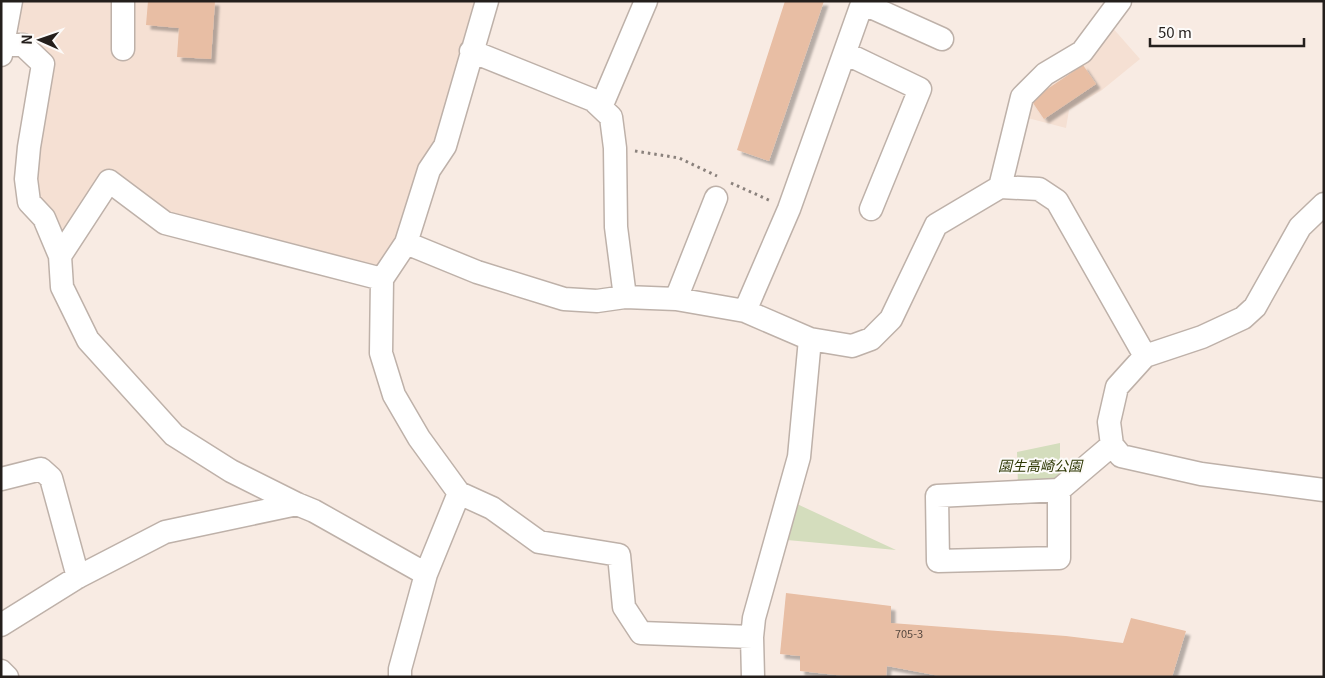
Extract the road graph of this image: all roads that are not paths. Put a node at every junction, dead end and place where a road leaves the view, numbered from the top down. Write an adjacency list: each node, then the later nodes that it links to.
1 (11, 1): 8 (street)
2 (123, 1): 9 (street)
3 (487, 1): 10 (street)
4 (646, 1): 12 (street)
5 (1120, 1): 14 (street)
6 (863, 2): 7 (street); 11 (street)
7 (942, 39)
8 (3, 40): 18 (street)
9 (122, 49)
10 (471, 51): 12 (street); 17 (street)
11 (845, 52): 16 (street); 22 (street)
12 (601, 107): 20 (street)
13 (722, 186): 21 (street)
14 (1000, 187): 23 (street); 24 (street)
15 (1324, 204): 24 (street)
16 (870, 209)
17 (406, 243): 19 (street); 20 (street)
18 (60, 256): 19 (street); 30 (street)
19 (382, 279): 29 (street)
20 (625, 297): 21 (street)
21 (676, 299): 22 (street)
22 (745, 311): 23 (street)
23 (810, 339): 34 (street)
24 (1145, 356): 25 (street)
25 (1112, 444): 27 (street); 28 (street)
26 (1, 478): 32 (street)
27 (1060, 490): 27 (street)
28 (1324, 490)
29 (459, 493): 31 (street); 34 (street)
30 (297, 504): 31 (street); 32 (street)
31 (426, 574): 37 (street)
32 (78, 577): 33 (street)
33 (1, 625)
34 (752, 637): 38 (street)
35 (1, 671): 36 (street)
36 (7, 677)
37 (400, 677)
38 (753, 677)

